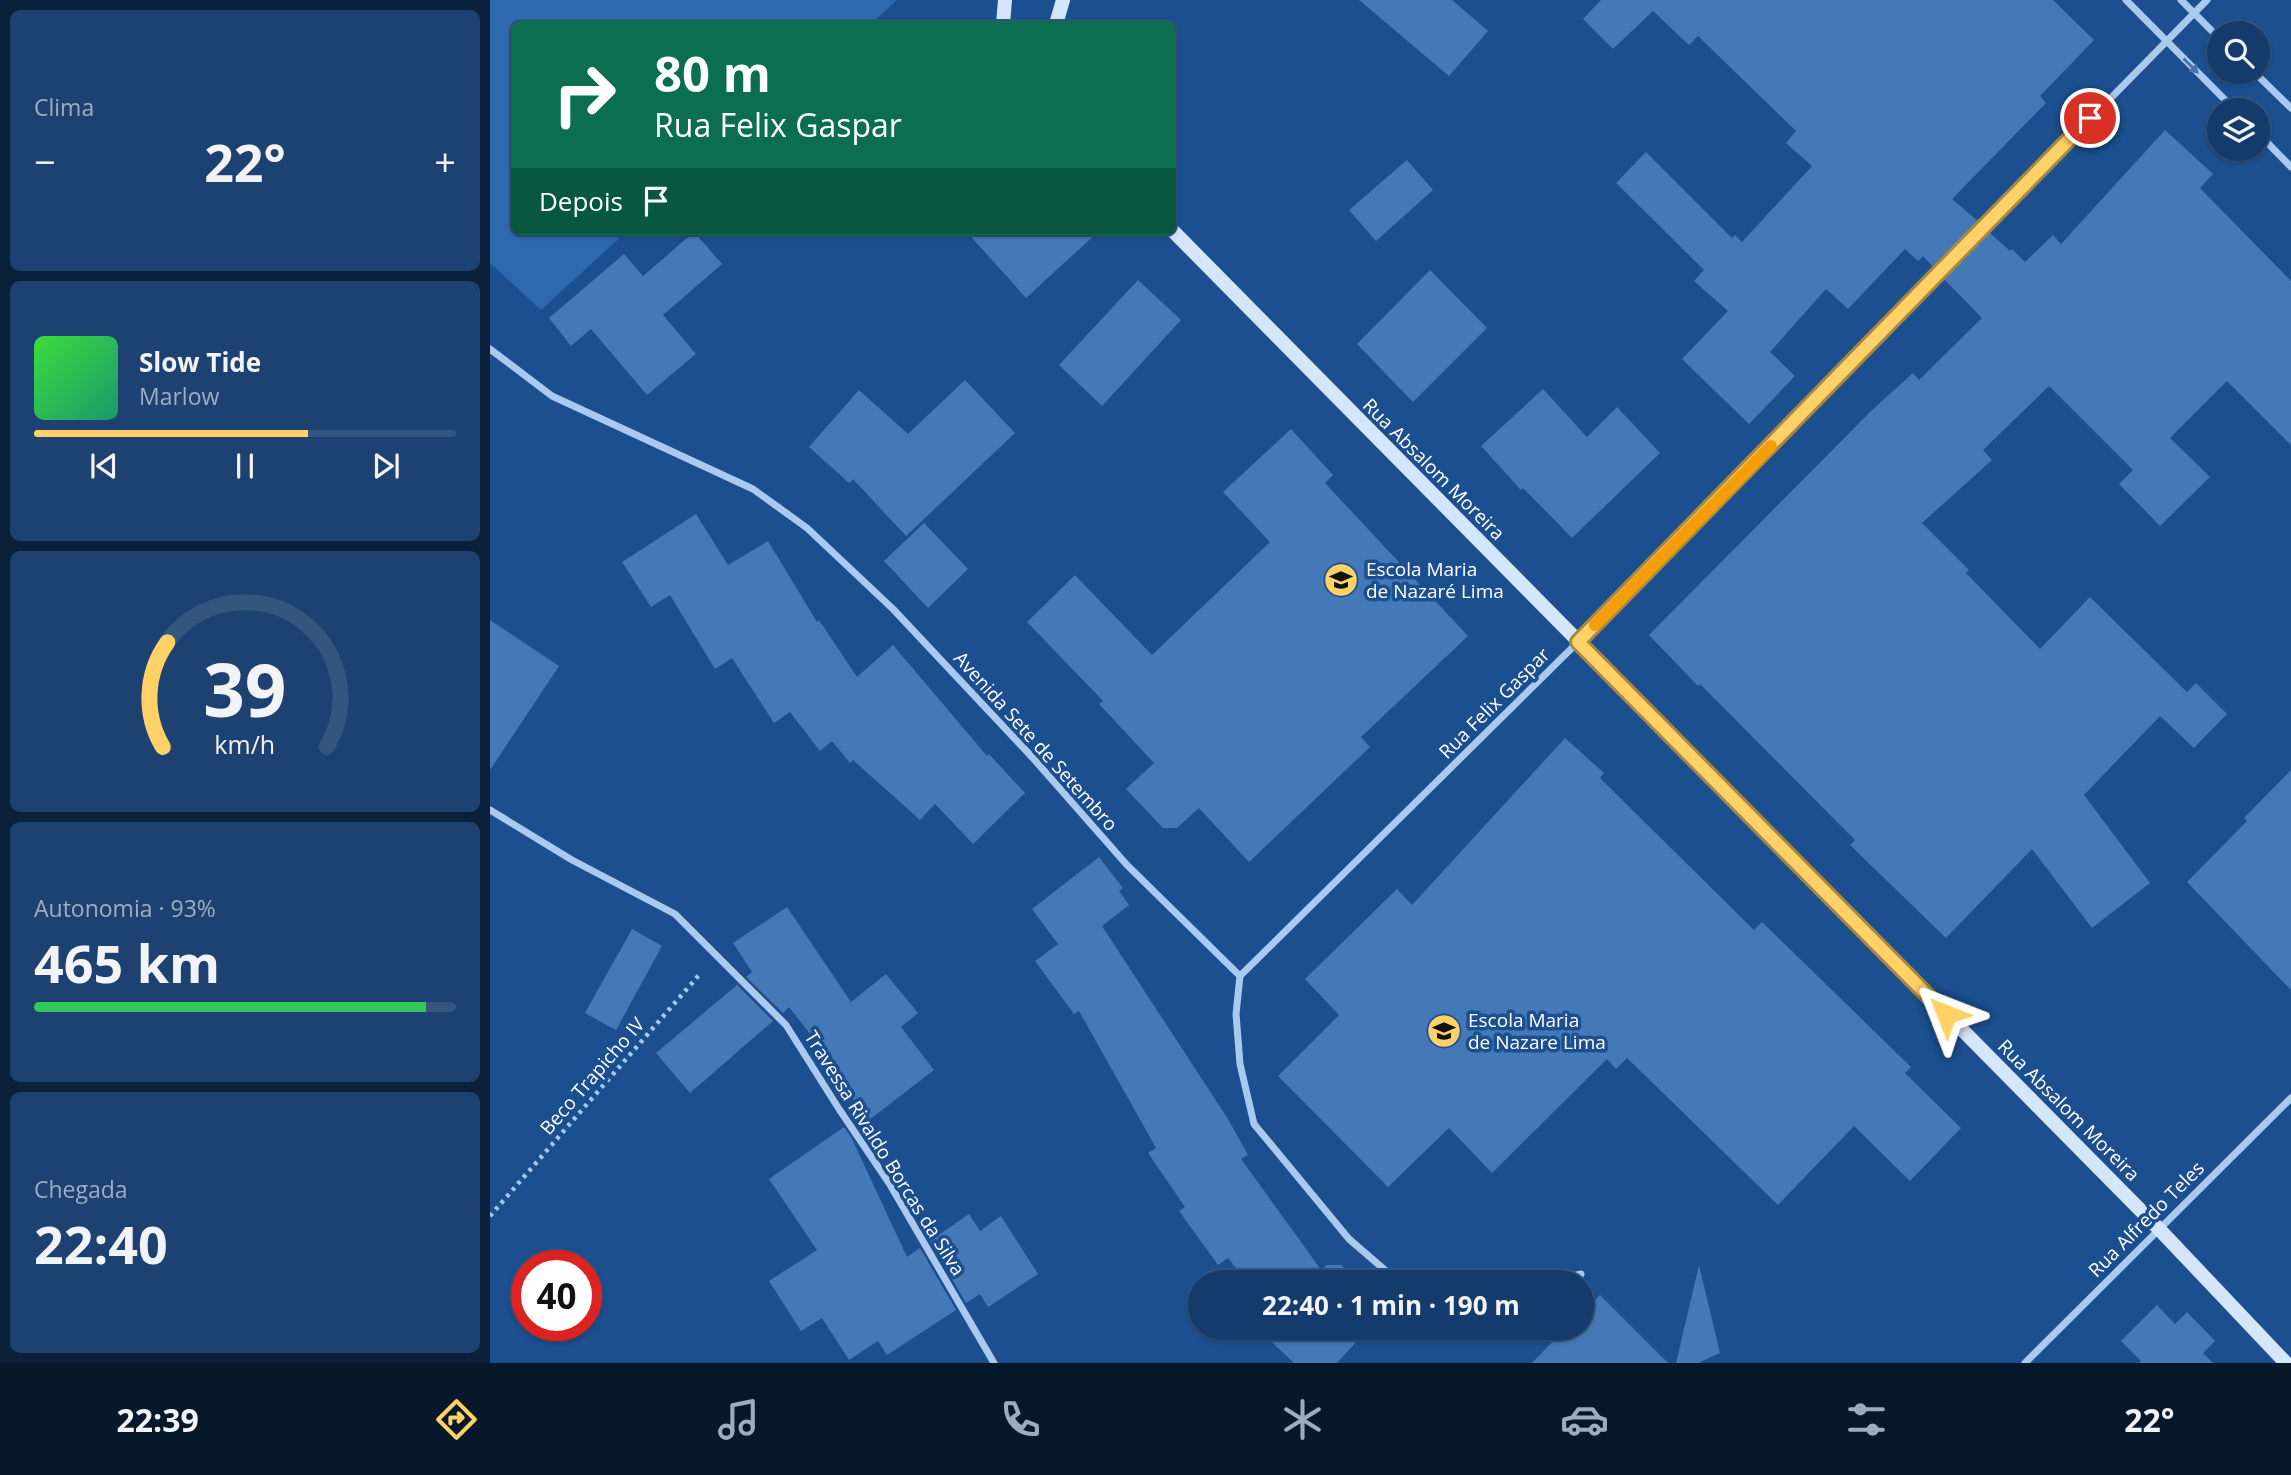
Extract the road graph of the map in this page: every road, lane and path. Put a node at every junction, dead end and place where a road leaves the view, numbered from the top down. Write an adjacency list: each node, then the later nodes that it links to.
1 (1005, 0): 7 (street)
2 (1063, 0): 8 (street)
3 (2126, 0): 10 (street)
4 (2181, 0): 6 (street)
5 (2207, 0): 6 (street, Rua Felix Gaspar)
6 (2193, 13): 9 (street); 10 (street, Rua Felix Gaspar)
7 (1003, 21)
8 (1057, 21)
9 (2207, 26)
10 (2165, 41): 12 (street, one-way to 12); 18 (street, Rua Felix Gaspar)
11 (2266, 84): 13 (street)
12 (2223, 98)
13 (2291, 108)
14 (2270, 145): 15 (street)
15 (2291, 167)
16 (1176, 234): 18 (street, Rua Absalom Moreira)
17 (490, 349): 21 (street, Avenida Sete de Setembro)
18 (1578, 642): 21 (street, Rua Felix Gaspar); 24 (street, Rua Absalom Moreira)
19 (490, 810): 20 (street, Travessa Rivaldo Borcas da Silva)
20 (716, 956): 23 (path, Beco Trapicho IV); 26 (street, Travessa Rivaldo Borcas da Silva)
21 (1240, 976): 25 (street)
22 (2291, 1098): 24 (street, Rua Alfredo Teles)
23 (490, 1216)
24 (2159, 1228): 27 (street, Rua Alfredo Teles); 28 (street, Rua Absalom Moreira)
25 (1385, 1270)
26 (994, 1363)
27 (2025, 1363)
28 (2286, 1363)

